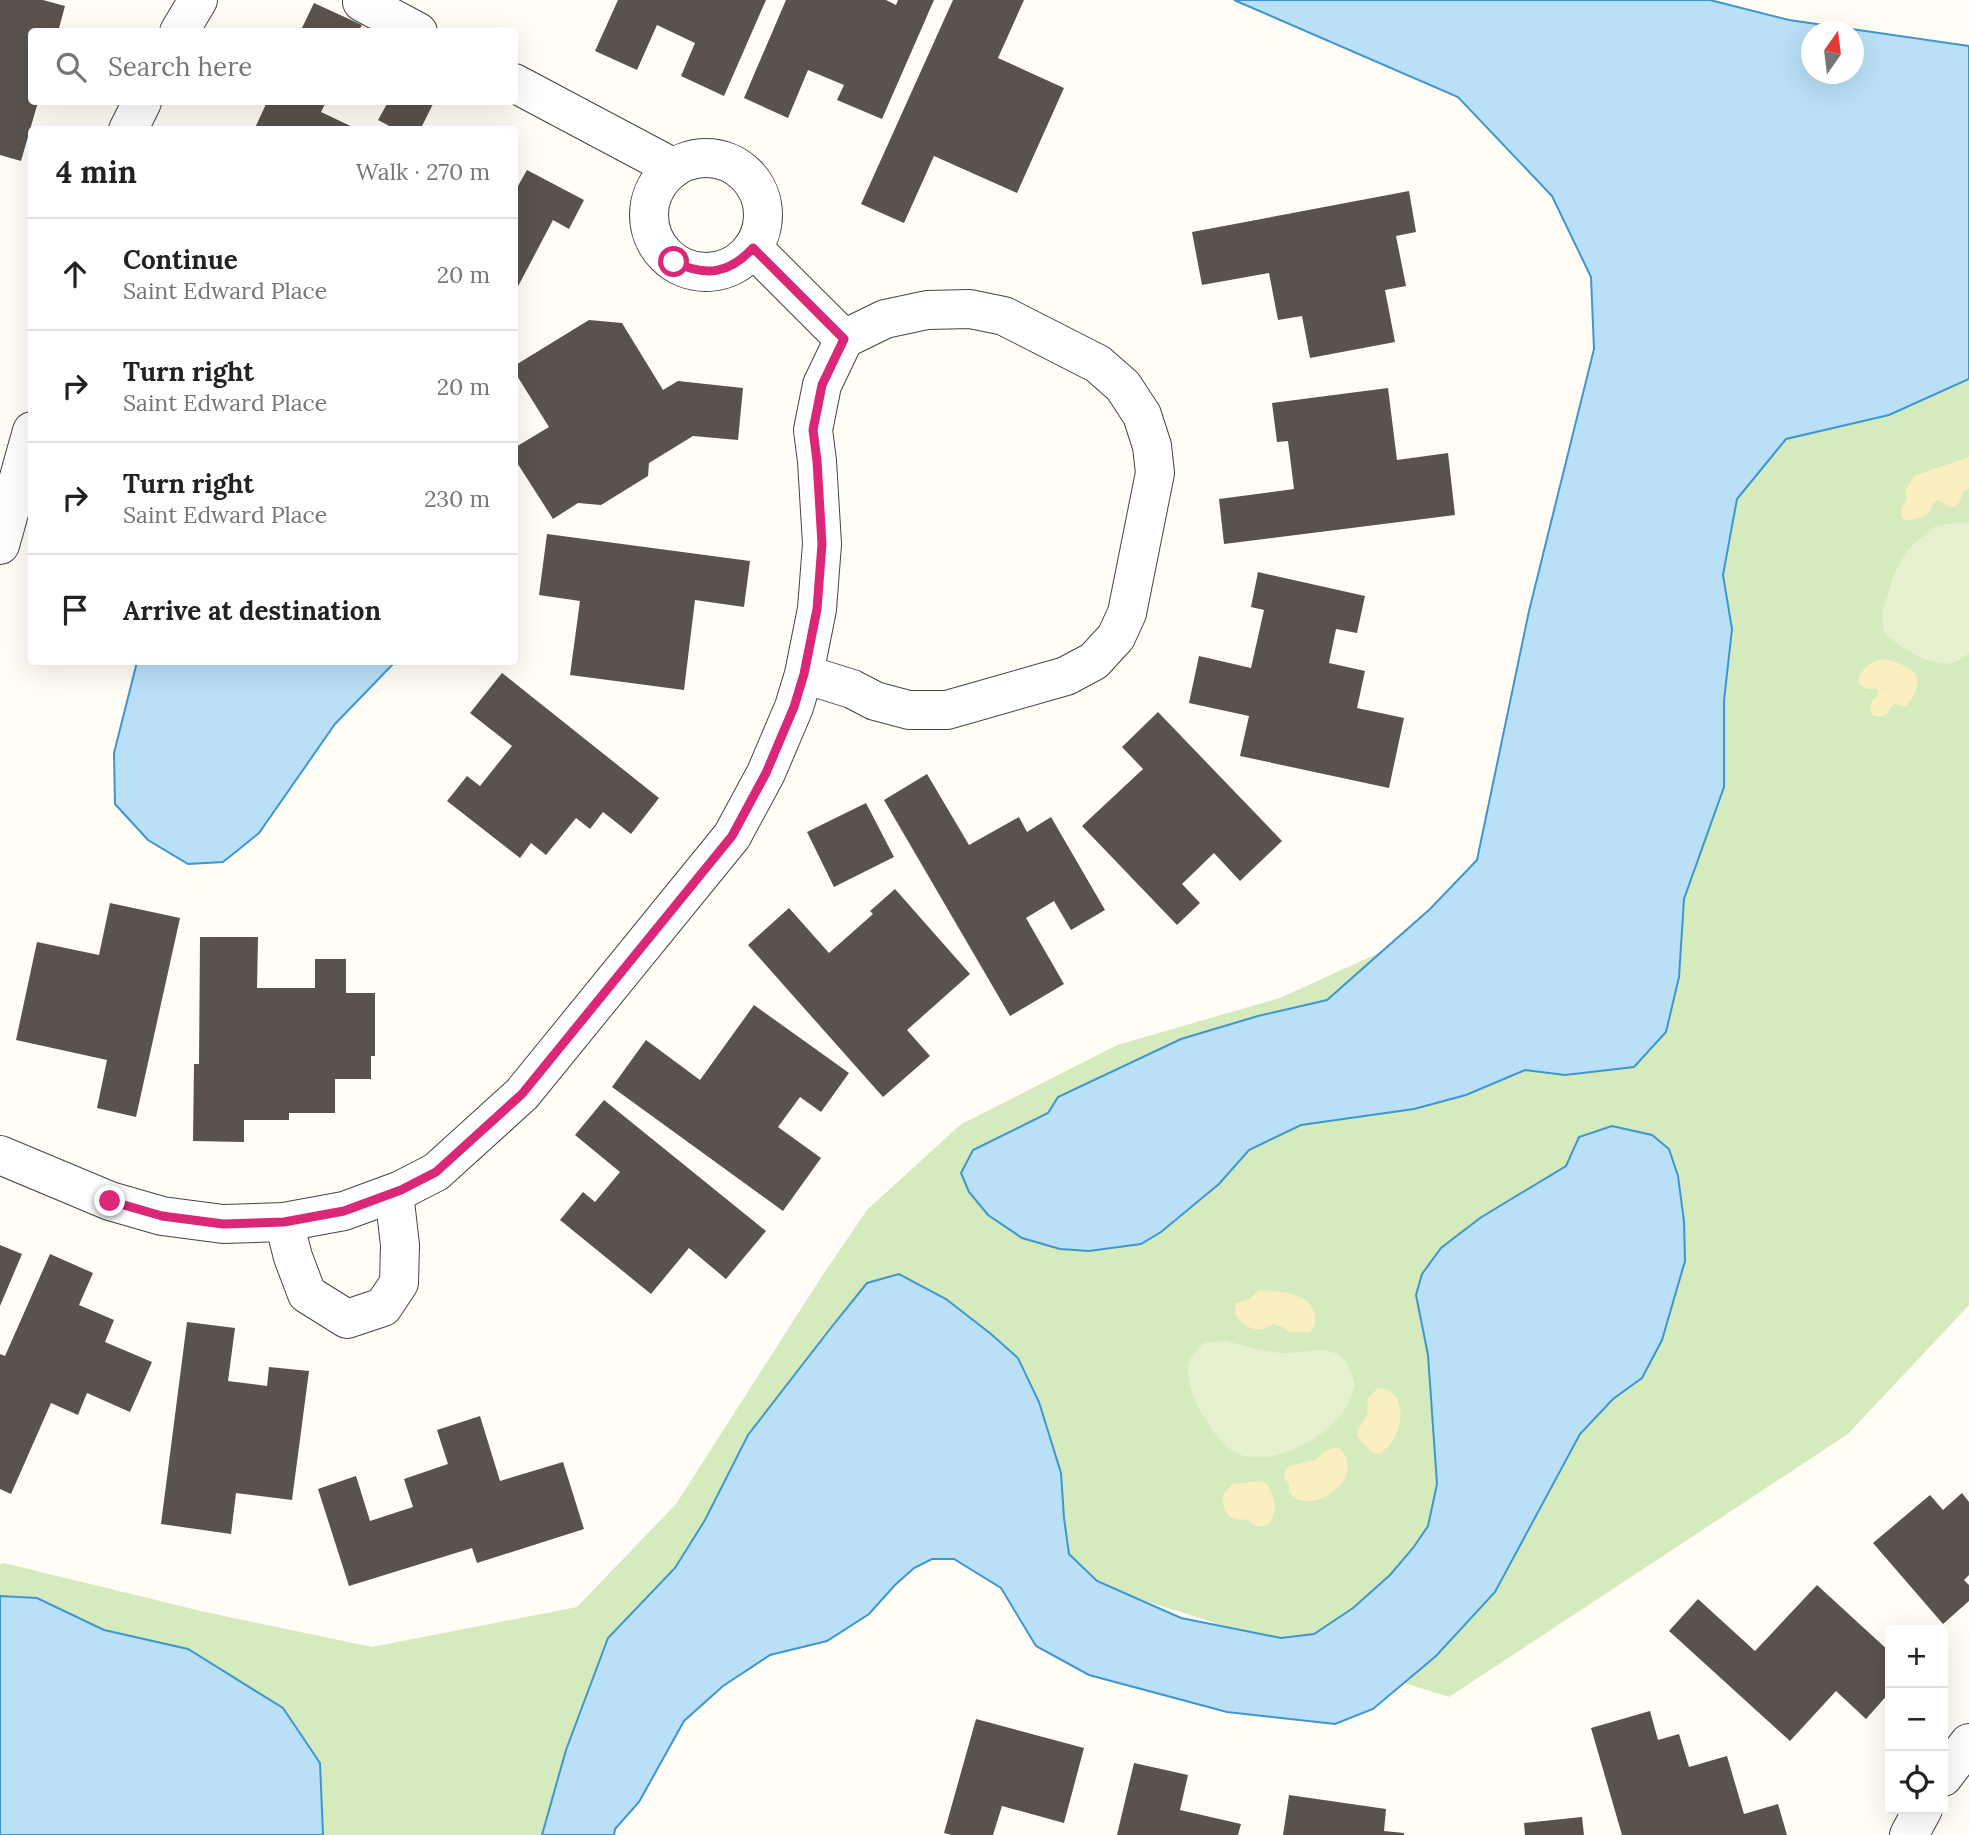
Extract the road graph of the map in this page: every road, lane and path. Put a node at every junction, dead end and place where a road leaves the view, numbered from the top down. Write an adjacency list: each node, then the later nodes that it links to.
1 (198, 0): 3 (street)
2 (362, 2): 4 (street)
3 (181, 28)
4 (411, 28)
5 (518, 85): 8 (street)
6 (140, 105): 7 (street)
7 (130, 126)
8 (674, 168): 9 (street); 9 (street)
9 (753, 248): 10 (street)
10 (844, 339): 13 (street); 13 (street)
11 (28, 445): 12 (street)
12 (0, 545)
13 (804, 674): 15 (street)
14 (0, 1155): 16 (street)
15 (394, 1192): 16 (street); 16 (street)
16 (284, 1222)
17 (1969, 1743): 18 (street)
18 (1948, 1770)
19 (1920, 1814): 20 (street)
20 (1909, 1835)

